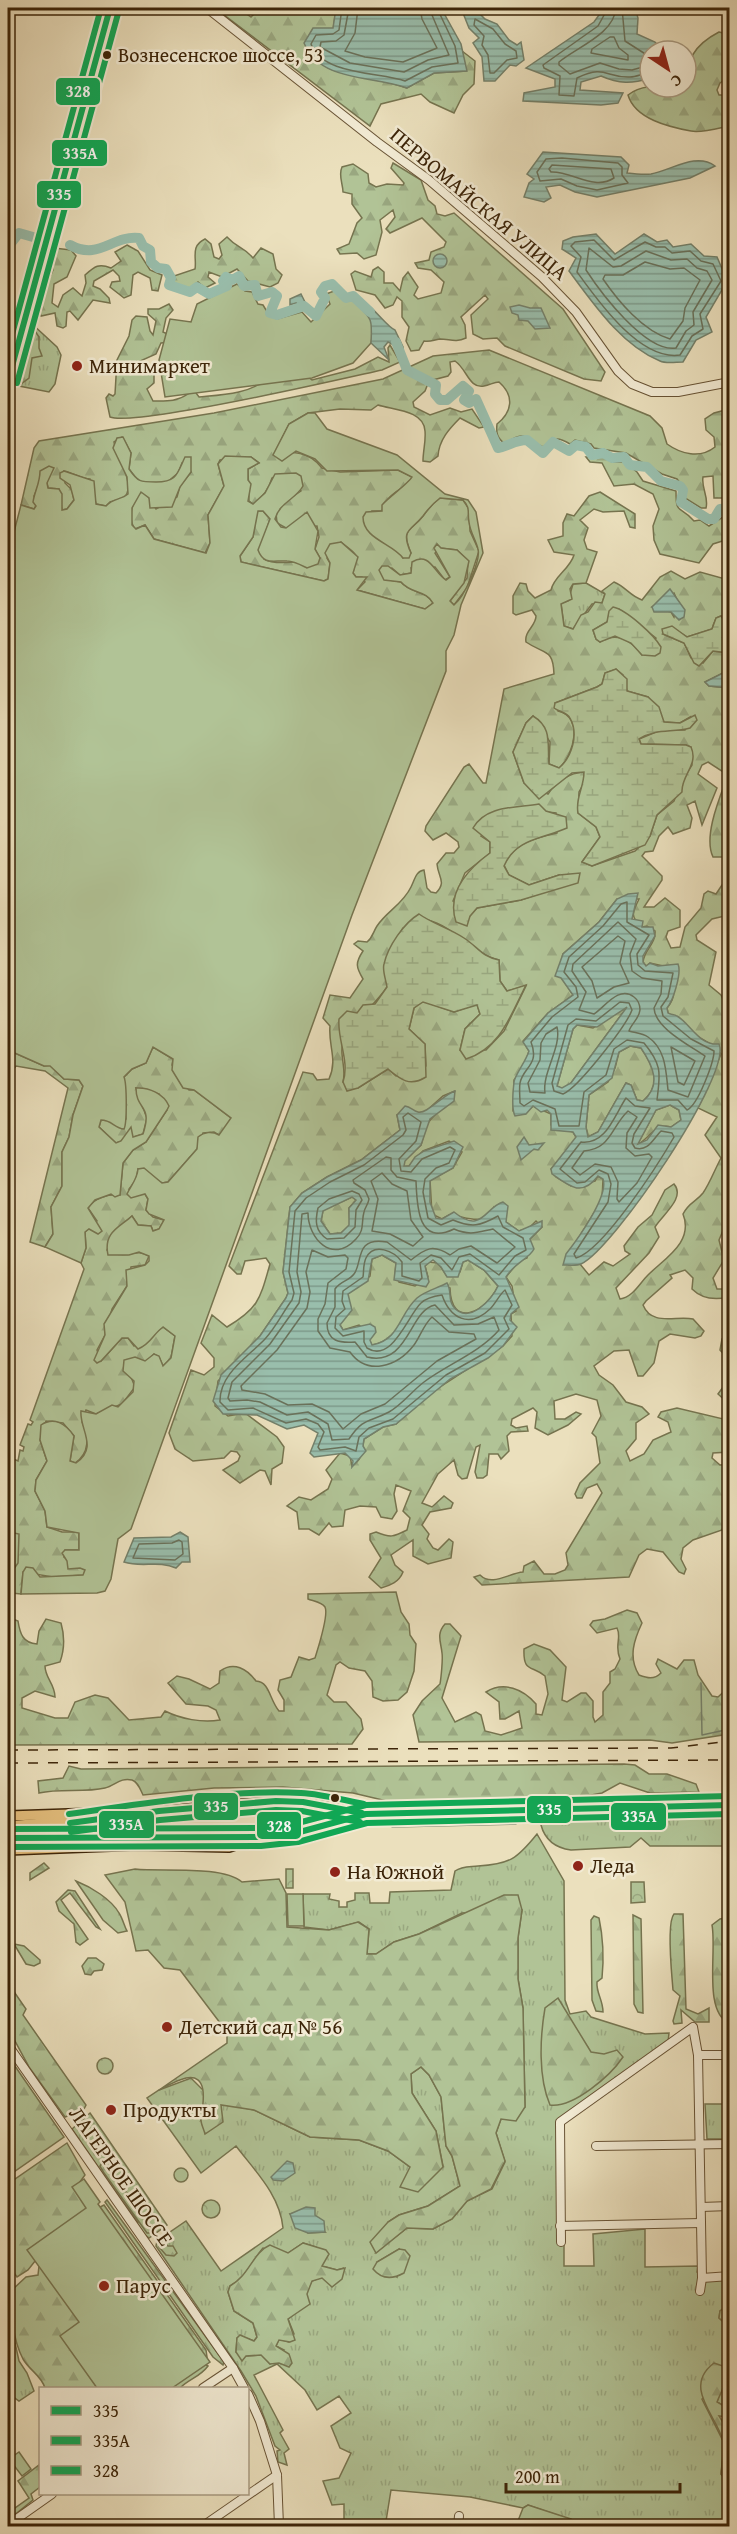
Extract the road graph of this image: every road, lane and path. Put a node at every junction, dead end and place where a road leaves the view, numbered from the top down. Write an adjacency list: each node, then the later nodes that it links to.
1 (110, 8): 3 (main road)
2 (207, 8): 4 (street, ПЕРВОМАЙСКАЯ УЛИЦА)
3 (8, 381)
4 (729, 382)
5 (276, 1801): 7 (main road); 8 (main road); 11 (main road)
6 (729, 1804): 8 (main road)
7 (159, 1810): 9 (main road); 10 (main road)
8 (366, 1814): 11 (main road)
9 (8, 1816)
10 (8, 1826)
11 (276, 1835): 12 (main road)
12 (261, 1837): 13 (main road); 14 (main road)
13 (8, 1838)
14 (8, 1850)
15 (8, 2045): 29 (street, ЛАГЕРНОЕ ШОССЕ)
16 (698, 2055): 17 (street); 18 (street); 24 (street)
17 (729, 2055)
18 (699, 2144): 19 (street); 20 (street); 22 (street)
19 (729, 2144)
20 (596, 2146)
21 (729, 2206): 22 (street)
22 (701, 2207): 23 (street)
23 (701, 2223): 24 (street); 27 (street)
24 (561, 2226): 25 (street)
25 (561, 2242)
26 (729, 2276): 27 (street)
27 (702, 2278): 28 (street)
28 (700, 2291)
29 (233, 2368): 30 (street); 31 (street, ЛАГЕРНОЕ ШОССЕ)
30 (204, 2387)
31 (243, 2387)
32 (249, 2396): 33 (street)
33 (277, 2475): 34 (street); 40 (street)
34 (249, 2494)
35 (49, 2495): 38 (street)
36 (248, 2495): 39 (street)
37 (459, 2516): 41 (street)
38 (8, 2525)
39 (203, 2526)
40 (279, 2526)
41 (458, 2526)

